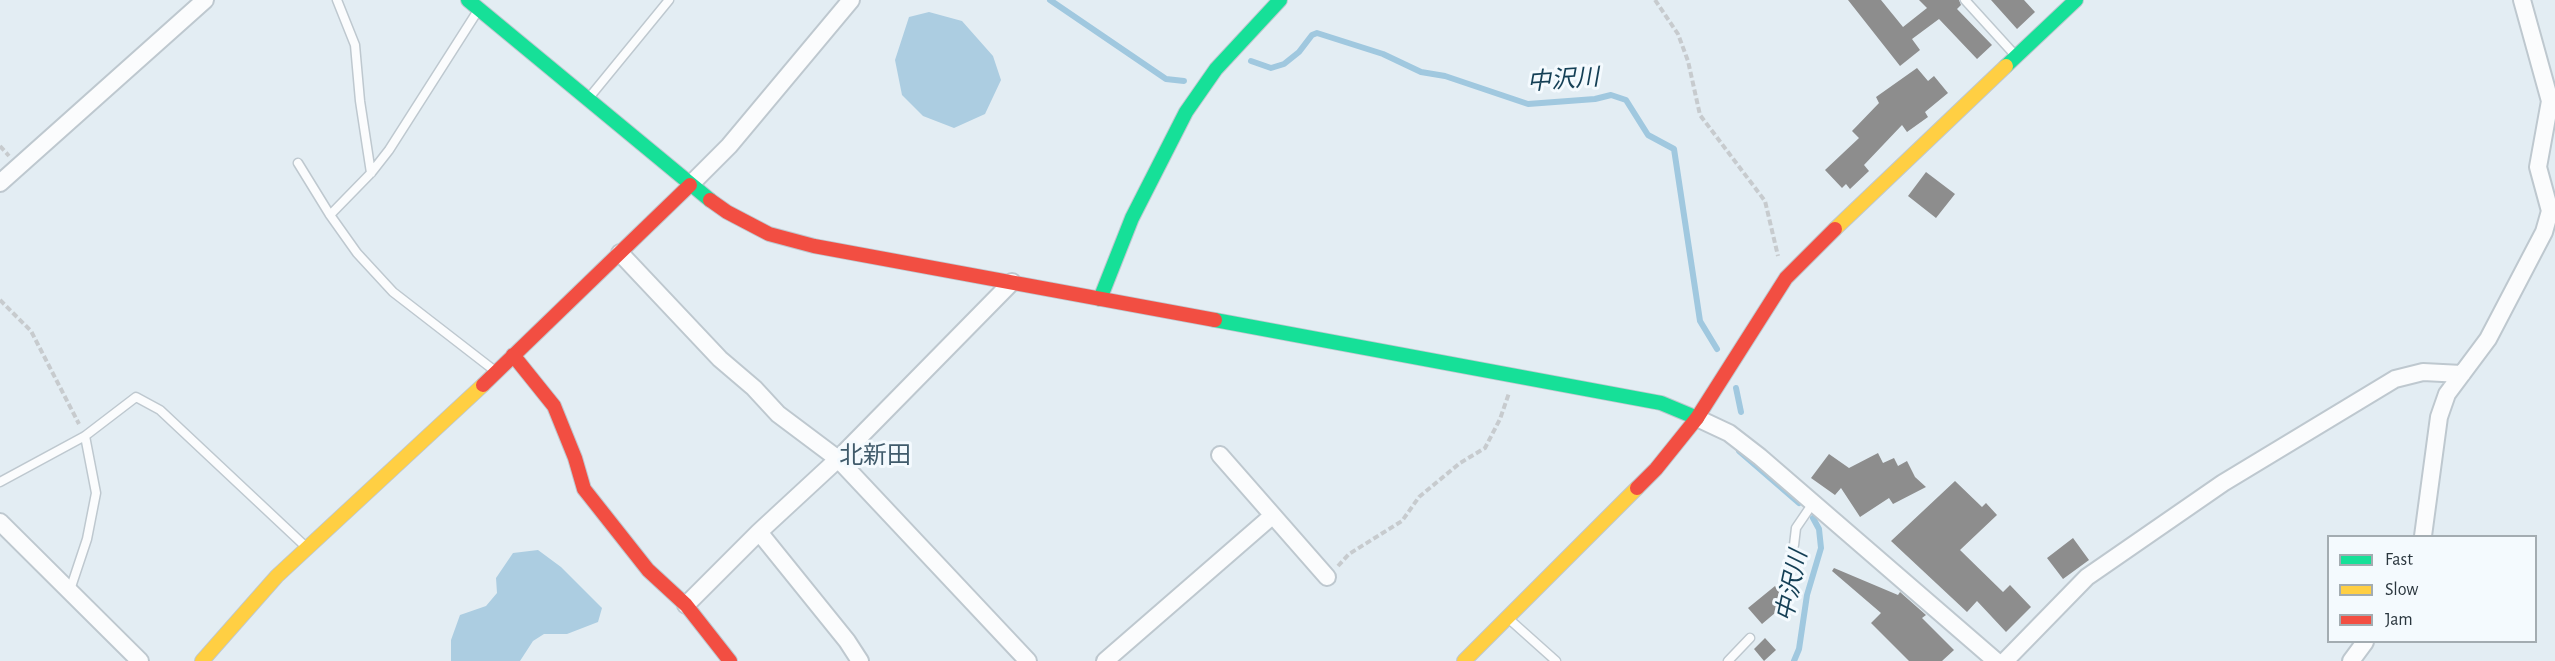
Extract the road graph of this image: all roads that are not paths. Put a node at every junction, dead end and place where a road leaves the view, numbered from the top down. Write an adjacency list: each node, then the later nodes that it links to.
1 (205, 0): 14 (street)
2 (337, 0): 13 (lane)
3 (669, 0): 11 (lane)
4 (851, 0): 15 (street)
5 (1280, 0): 19 (street)
6 (1965, 0): 10 (lane)
7 (2076, 0): 10 (street)
8 (2522, 0): 22 (street)
9 (474, 4): 11 (street); 13 (lane)
10 (2016, 56): 23 (street)
11 (588, 99): 15 (street)
12 (298, 163): 16 (lane)
13 (371, 173): 16 (lane)
14 (0, 183)
15 (690, 185): 17 (street); 18 (street)
16 (330, 215): 21 (lane)
17 (620, 253): 20 (street); 26 (street)
18 (1012, 282): 19 (street); 26 (street)
19 (1100, 299): 23 (street)
20 (513, 355): 21 (street); 37 (street)
21 (495, 372): 34 (street)
22 (2462, 374): 32 (street); 51 (street)
23 (1697, 418): 28 (street); 38 (street)
24 (85, 436): 27 (lane); 34 (lane); 36 (lane)
25 (1220, 455): 29 (street)
26 (838, 459): 31 (street); 46 (street)
27 (0, 482)
28 (1813, 502): 33 (lane); 41 (street)
29 (1272, 516): 35 (street); 47 (street)
30 (0, 522): 36 (street)
31 (759, 532): 37 (street); 45 (street)
32 (2423, 535)
33 (1794, 545)
34 (307, 548): 43 (street)
35 (1327, 578)
36 (69, 591): 42 (street)
37 (686, 605): 44 (street)
38 (1507, 617): 48 (street); 49 (lane)
39 (1750, 638): 50 (lane)
40 (2365, 643): 52 (street)
41 (1985, 658)
42 (140, 661)
43 (202, 661)
44 (730, 661)
45 (860, 661)
46 (1028, 661)
47 (1105, 661)
48 (1464, 661)
49 (1556, 661)
50 (1728, 661)
51 (2006, 661)
52 (2350, 661)

